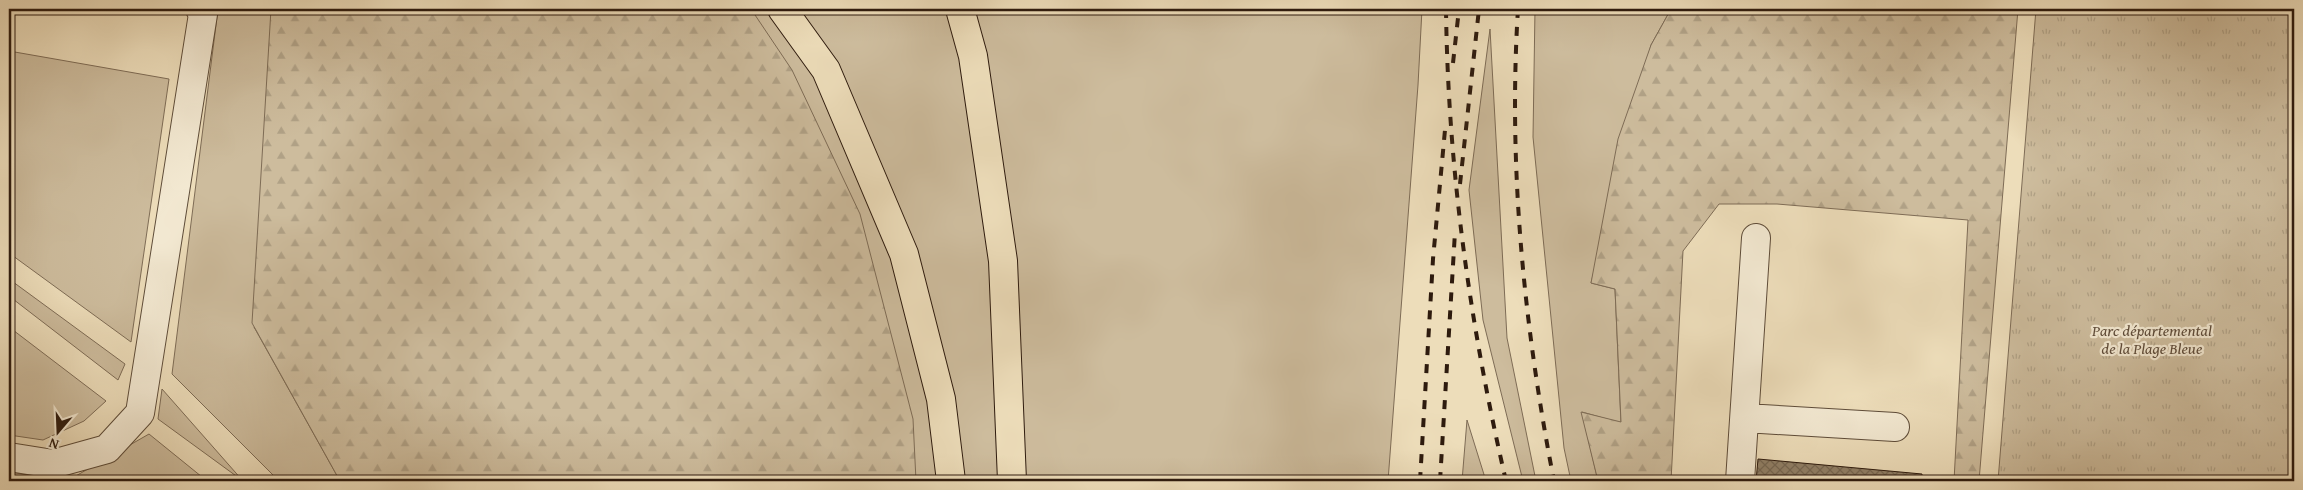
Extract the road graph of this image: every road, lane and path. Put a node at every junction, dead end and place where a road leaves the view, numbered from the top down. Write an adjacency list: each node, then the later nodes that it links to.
1 (200, 9): 7 (lane)
2 (782, 9): 8 (highway)
3 (960, 9): 9 (highway)
4 (1756, 238): 5 (lane)
5 (1744, 418): 6 (lane); 10 (lane)
6 (1895, 428)
7 (9, 457)
8 (951, 481)
9 (1012, 481)
10 (1740, 481)

